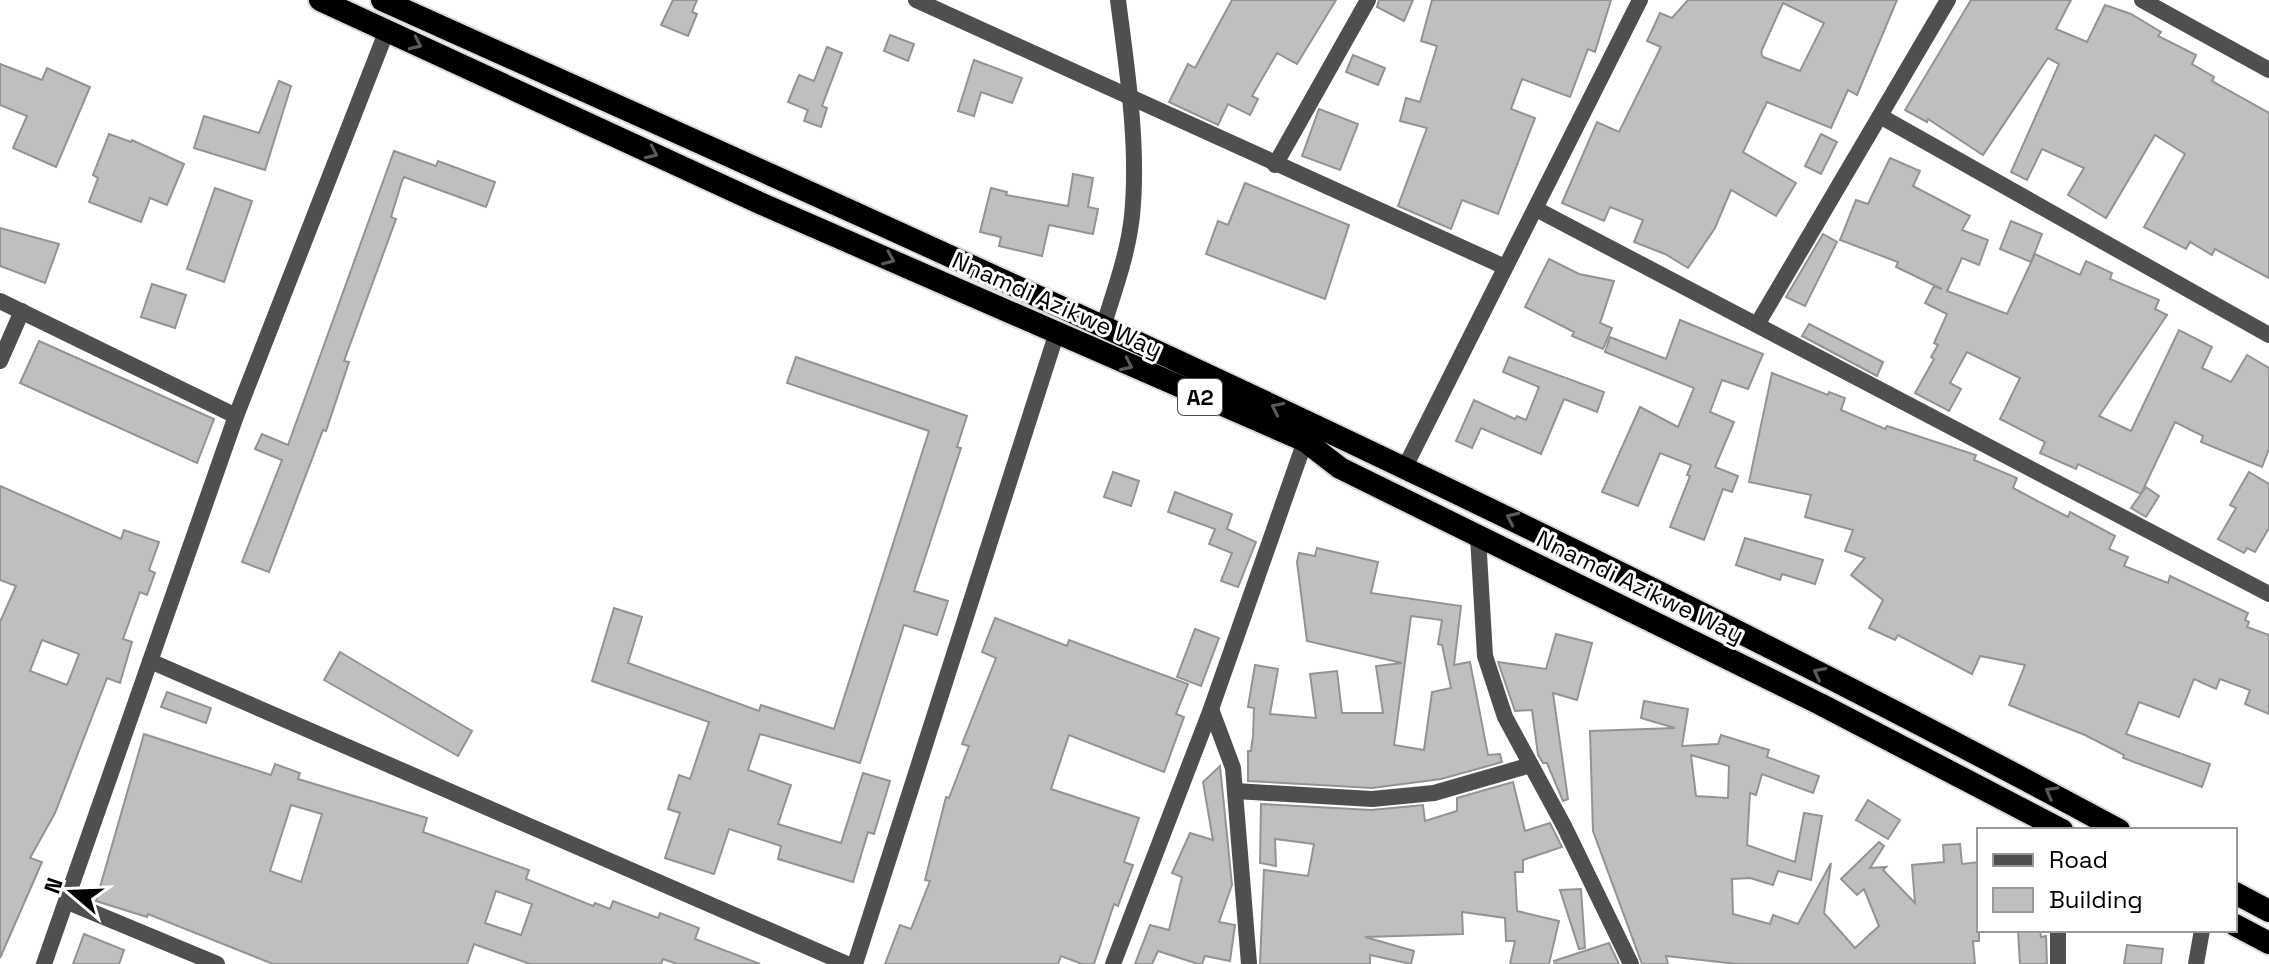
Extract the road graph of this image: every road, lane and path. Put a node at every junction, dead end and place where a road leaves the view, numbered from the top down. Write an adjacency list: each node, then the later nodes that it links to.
1 (320, 0): 9 (highway, Nnamdi Azikwe Way / A2)
2 (382, 0): 19 (highway, Nnamdi Azikwe Way / A2)
3 (916, 0): 11 (street)
4 (1118, 0): 11 (street)
5 (1368, 0): 13 (street)
6 (1640, 0): 14 (street)
7 (1948, 0): 12 (street)
8 (2142, 0): 10 (street)
9 (387, 30): 20 (highway, Nnamdi Azikwe Way / A2, one-way to 20); 23 (street)
10 (2269, 70)
11 (1128, 96): 13 (street); 19 (street)
12 (1880, 116): 18 (street); 21 (street)
13 (1275, 165): 15 (street)
14 (1536, 209): 15 (street); 18 (street)
15 (1505, 267): 25 (street)
16 (0, 301): 17 (street)
17 (22, 311): 22 (street); 23 (street)
18 (1758, 323): 27 (street)
19 (1104, 324): 25 (highway, Nnamdi Azikwe Way / A2, one-way to 19)
20 (1057, 332): 24 (highway, Nnamdi Azikwe Way / A2, one-way to 24); 44 (street)
21 (2269, 335)
22 (0, 361)
23 (236, 416): 28 (street)
24 (1305, 441): 26 (highway, Nnamdi Azikwe Way / A2); 29 (street)
25 (1404, 469): 33 (highway, Nnamdi Azikwe Way / A2, one-way to 25)
26 (1478, 537): 30 (street); 32 (highway, Nnamdi Azikwe Way / A2)
27 (2269, 594)
28 (150, 661): 35 (street); 43 (street)
29 (1211, 709): 31 (street); 45 (street)
30 (1531, 765): 31 (street); 47 (street)
31 (1235, 791): 46 (street)
32 (2058, 828)
33 (2115, 828)
34 (2237, 894): 36 (highway)
35 (68, 902): 41 (street); 42 (street)
36 (2269, 911)
37 (2237, 926): 40 (highway)
38 (2058, 932): 48 (street)
39 (2202, 932): 49 (street)
40 (2269, 943)
41 (44, 964)
42 (217, 964)
43 (847, 964)
44 (855, 964)
45 (1113, 964)
46 (1249, 964)
47 (1631, 964)
48 (2058, 964)
49 (2196, 964)

